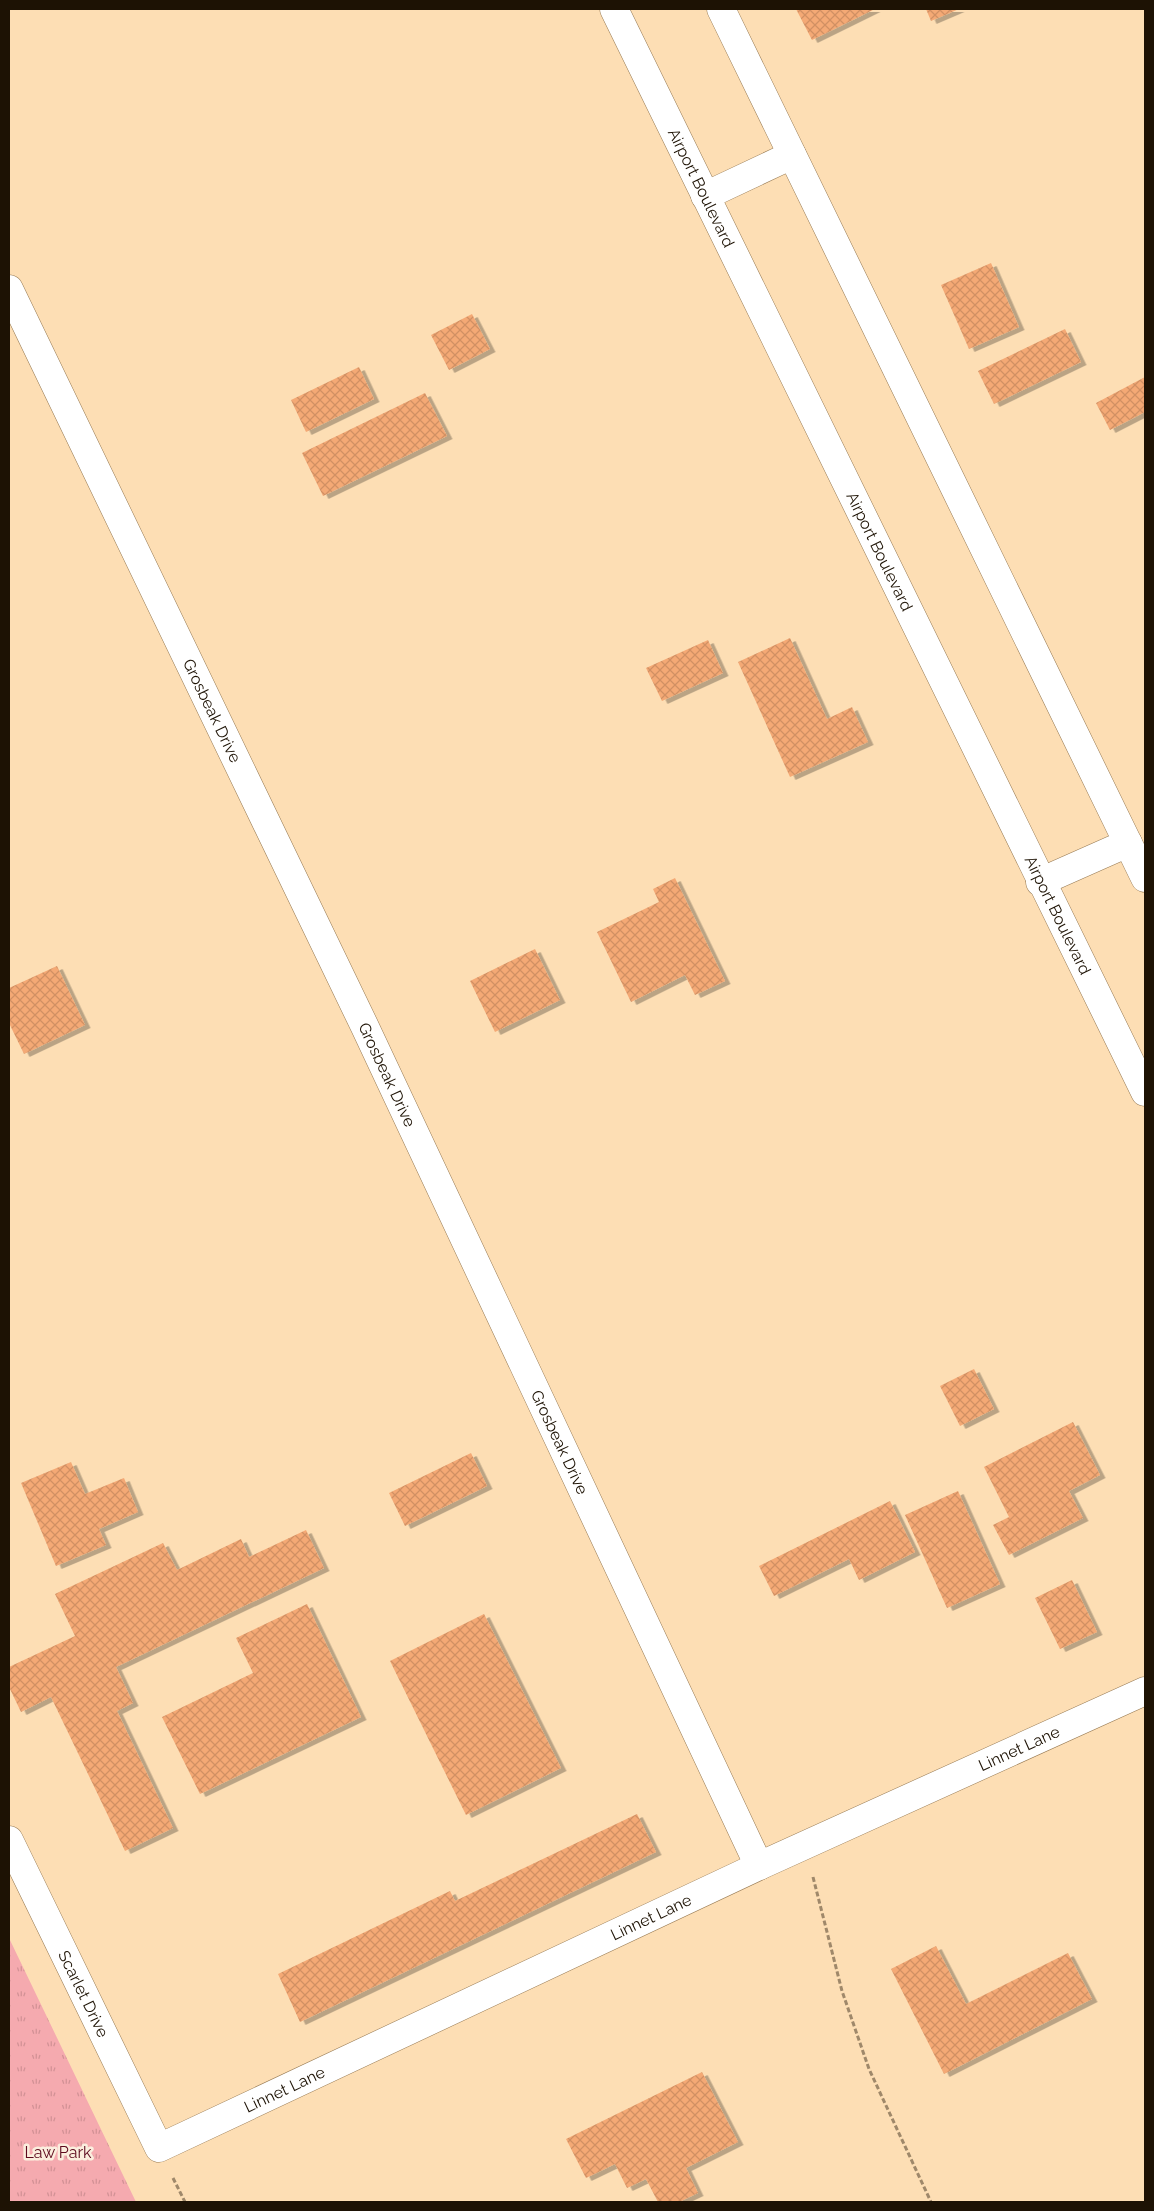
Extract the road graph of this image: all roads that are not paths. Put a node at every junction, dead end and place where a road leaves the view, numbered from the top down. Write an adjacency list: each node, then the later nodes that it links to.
1 (614, 9): 4 (street, Airport Boulevard)
2 (721, 9): 3 (street)
3 (792, 155): 4 (street); 6 (street)
4 (705, 196): 8 (street, Airport Boulevard)
5 (9, 289): 12 (street, Grosbeak Drive)
6 (1128, 843): 7 (street); 8 (street)
7 (1145, 878)
8 (1040, 882): 9 (street, Airport Boulevard)
9 (1145, 1092)
10 (1145, 1691): 12 (street, Linnet Lane)
11 (9, 1840): 13 (street, Scarlet Drive)
12 (759, 1866): 13 (street, Linnet Lane)
13 (159, 2148)

